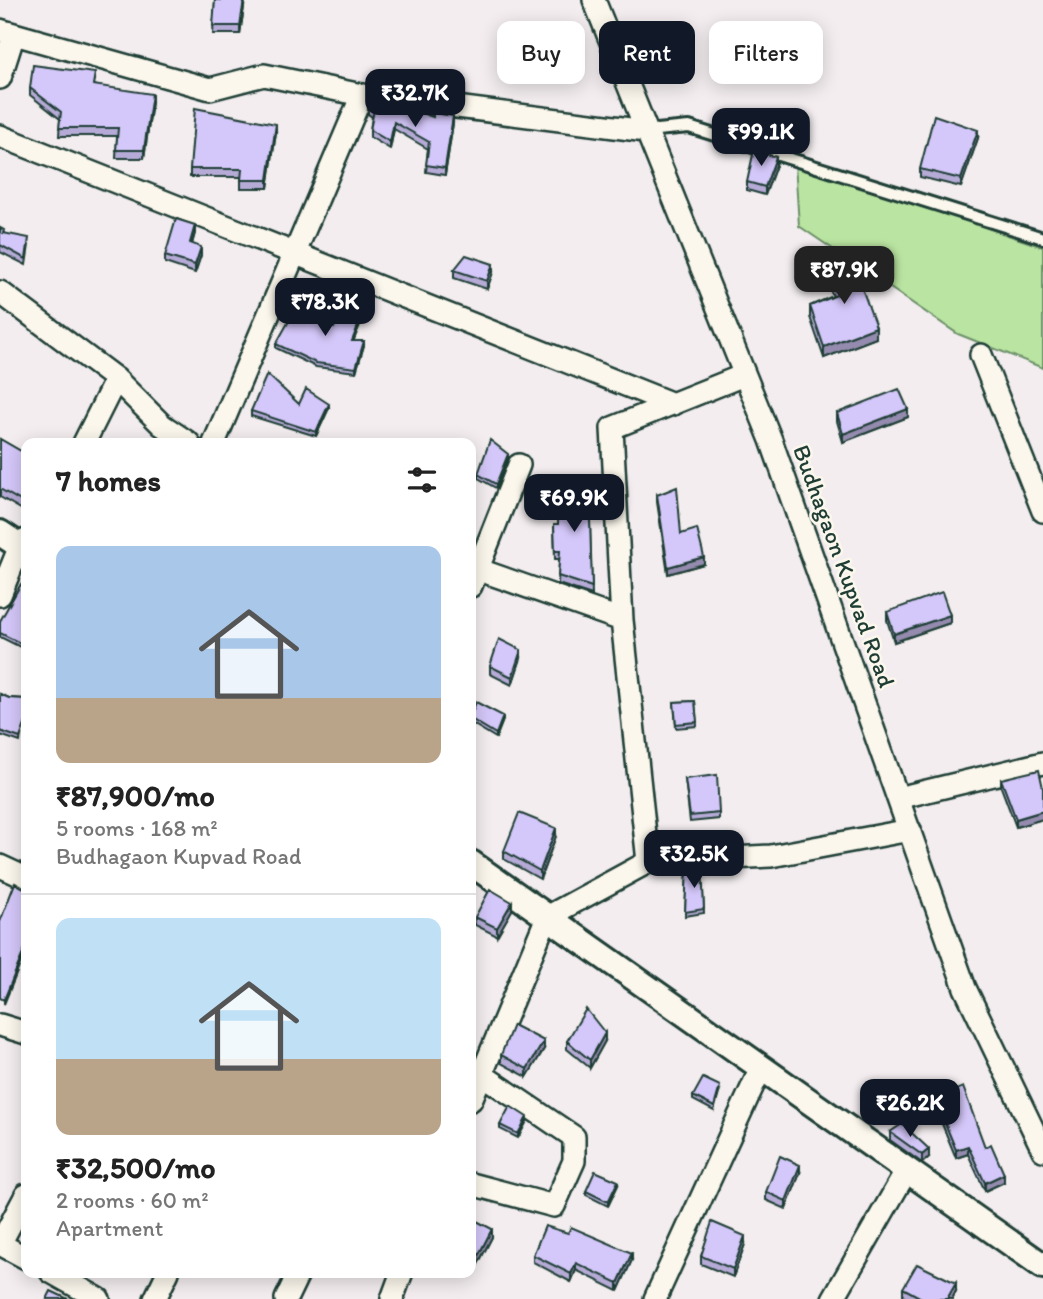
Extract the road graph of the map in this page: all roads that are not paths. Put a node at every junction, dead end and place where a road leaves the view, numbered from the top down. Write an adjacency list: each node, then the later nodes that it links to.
1 (594, 0): 5 (street, Budhagaon Kupvad Road)
2 (7, 32): 3 (street); 4 (street)
3 (0, 78)
4 (362, 95): 5 (street); 8 (street)
5 (646, 131): 7 (lane); 11 (street, Budhagaon Kupvad Road)
6 (0, 136): 8 (street)
7 (1043, 238)
8 (295, 253): 13 (street); 16 (street)
9 (0, 292): 12 (street)
10 (981, 355): 18 (street)
11 (744, 375): 13 (street); 25 (street, Budhagaon Kupvad Road)
12 (116, 379): 14 (street); 15 (street)
13 (673, 404): 23 (street)
14 (86, 438)
15 (182, 438)
16 (216, 438)
17 (519, 465): 20 (street)
18 (1043, 511)
19 (18, 542): 22 (street)
20 (476, 567)
21 (476, 575): 23 (street)
22 (0, 595)
23 (622, 620): 27 (street)
24 (1043, 763): 25 (street)
25 (898, 798): 26 (street, Budhagaon Kupvad Road)
26 (910, 831): 27 (street); 37 (street, Budhagaon Kupvad Road)
27 (648, 862): 31 (street)
28 (0, 866): 30 (street)
29 (476, 866): 31 (street)
30 (21, 876)
31 (547, 916): 34 (street); 35 (street)
32 (0, 1025): 33 (street)
33 (21, 1031)
34 (761, 1068): 38 (street); 52 (street)
35 (481, 1074): 36 (street); 39 (street)
36 (476, 1087)
37 (1043, 1150)
38 (907, 1170): 43 (street); 53 (street)
39 (476, 1185)
40 (21, 1204): 41 (street)
41 (0, 1244): 42 (street)
42 (21, 1255)
43 (1043, 1266)
44 (62, 1278): 48 (street)
45 (165, 1278): 49 (street)
46 (296, 1278): 50 (street)
47 (400, 1278): 51 (street)
48 (99, 1299)
49 (155, 1299)
50 (286, 1299)
51 (392, 1299)
52 (655, 1299)
53 (833, 1299)

